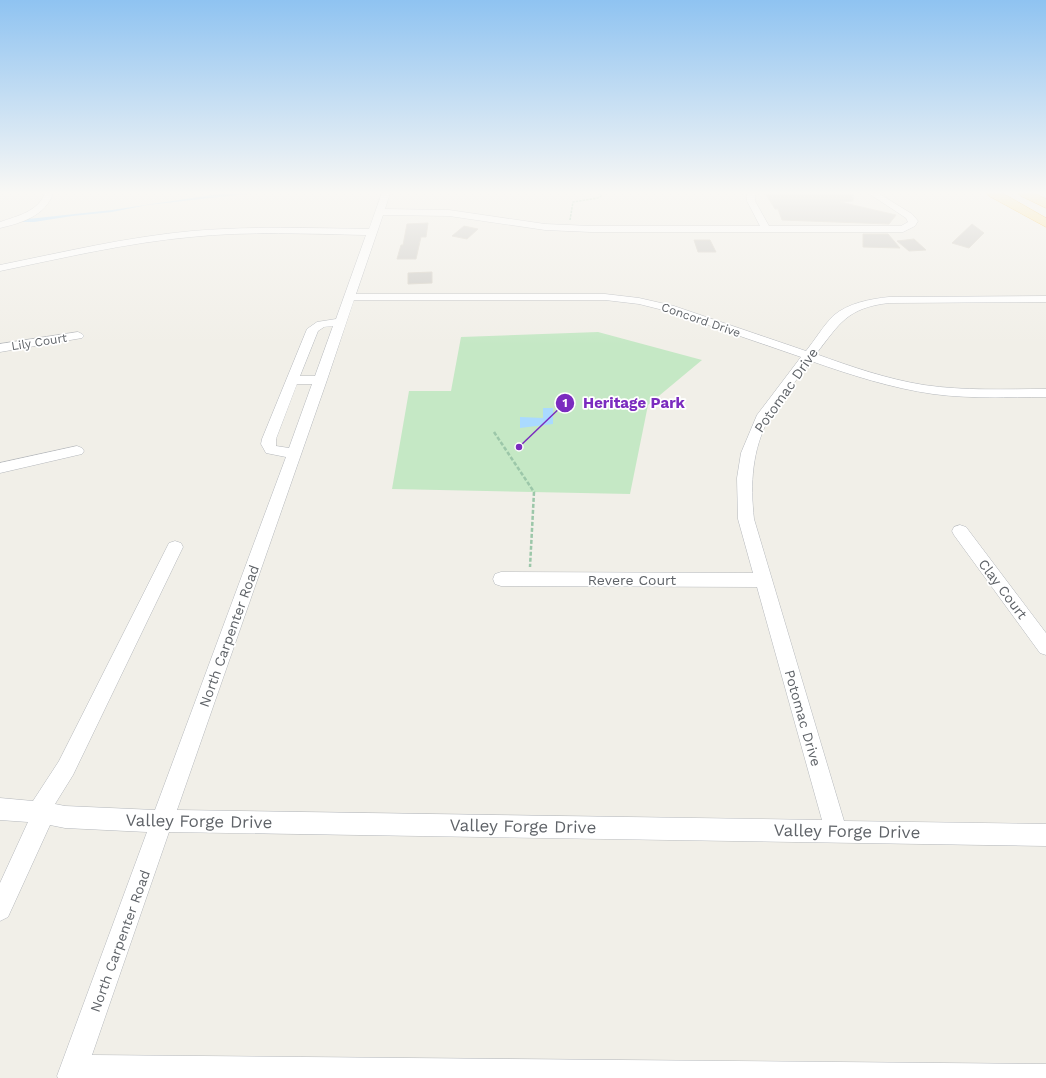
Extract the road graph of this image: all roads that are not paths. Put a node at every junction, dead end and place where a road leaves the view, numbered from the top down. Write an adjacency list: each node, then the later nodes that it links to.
1 (131, 243): 3 (street)
2 (368, 243): 4 (street, North Carpenter Road)
3 (0, 268)
4 (349, 297): 6 (street, North Carpenter Road); 9 (street, Concord Drive)
5 (1043, 299): 9 (street, Potomac Drive)
6 (341, 322): 10 (street); 11 (street, North Carpenter Road)
7 (78, 336): 8 (street, Lily Court)
8 (0, 348)
9 (809, 356): 12 (street, Concord Drive); 19 (street, Potomac Drive)
10 (292, 380): 11 (street); 14 (street)
11 (320, 380): 14 (street, North Carpenter Road)
12 (1044, 396)
13 (77, 450): 15 (street)
14 (294, 454): 23 (street, North Carpenter Road)
15 (0, 468)
16 (960, 531): 20 (street, Clay Court)
17 (175, 547): 22 (street)
18 (501, 579): 19 (street, Revere Court)
19 (764, 580): 24 (street, Potomac Drive)
20 (1046, 647)
21 (0, 809): 22 (street, Valley Forge Drive)
22 (41, 812): 23 (street, Valley Forge Drive); 26 (street)
23 (163, 821): 24 (street, Valley Forge Drive); 27 (street, North Carpenter Road)
24 (836, 831): 25 (street, Valley Forge Drive)
25 (1046, 835)
26 (0, 909)
27 (72, 1073): 28 (street)
28 (783, 1076): 29 (street)
29 (1046, 1078)

